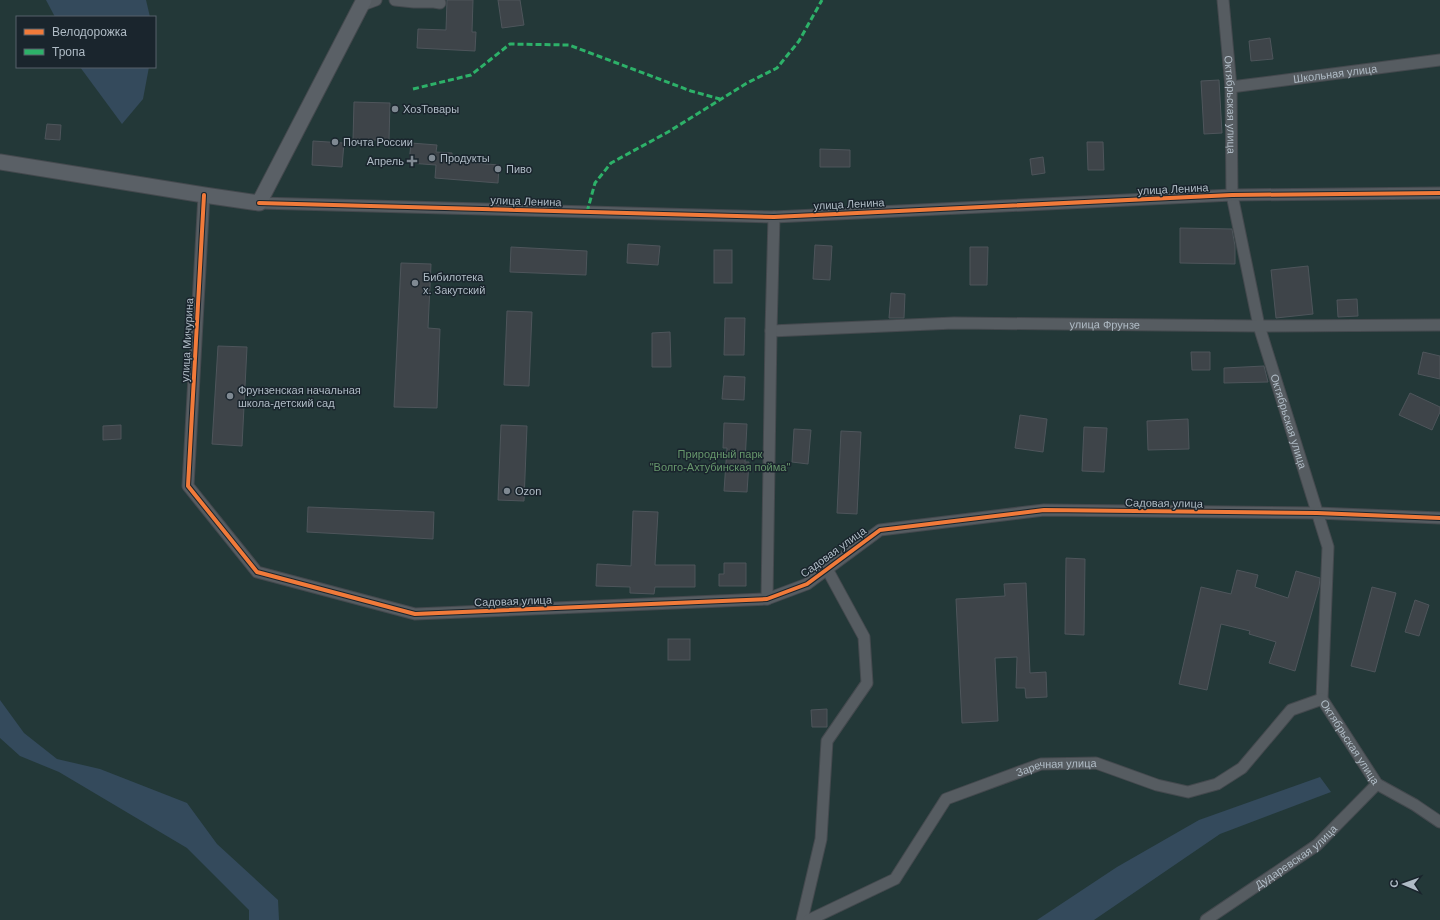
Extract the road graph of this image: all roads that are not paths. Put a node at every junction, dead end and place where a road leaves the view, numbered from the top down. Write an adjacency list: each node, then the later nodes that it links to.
1 (376, 0): 4 (street)
2 (395, 0): 5 (street)
3 (1223, 0): 7 (street, Октябрьская улица)
4 (362, 3): 12 (street)
5 (440, 3)
6 (1440, 60): 7 (street, Школьная улица)
7 (1231, 87): 11 (street, Октябрьская улица)
8 (0, 162): 10 (street)
9 (1440, 193): 11 (street, улица Ленина)
10 (204, 195): 12 (street); 17 (street, улица Мичурина)
11 (1232, 195): 13 (street, улица Ленина); 15 (street, Октябрьская улица)
12 (259, 202): 13 (street, улица Ленина)
13 (774, 217): 16 (street)
14 (1440, 325): 15 (street, улица Фрунзе)
15 (1259, 326): 16 (street, улица Фрунзе); 18 (street, Октябрьская улица)
16 (770, 331): 21 (street)
17 (188, 486): 21 (street, Садовая улица)
18 (1317, 513): 19 (street, Садовая улица); 20 (street, Садовая улица); 22 (street, Октябрьская улица)
19 (1440, 518)
20 (827, 569): 21 (street, Садовая улица); 25 (street)
21 (767, 599)
22 (1322, 700): 23 (street, Октябрьская улица); 26 (street, Заречная улица)
23 (1377, 784): 24 (street, Октябрьская улица); 27 (street, Дударевская улица)
24 (1440, 822)
25 (802, 920)
26 (809, 920)
27 (1206, 920)

